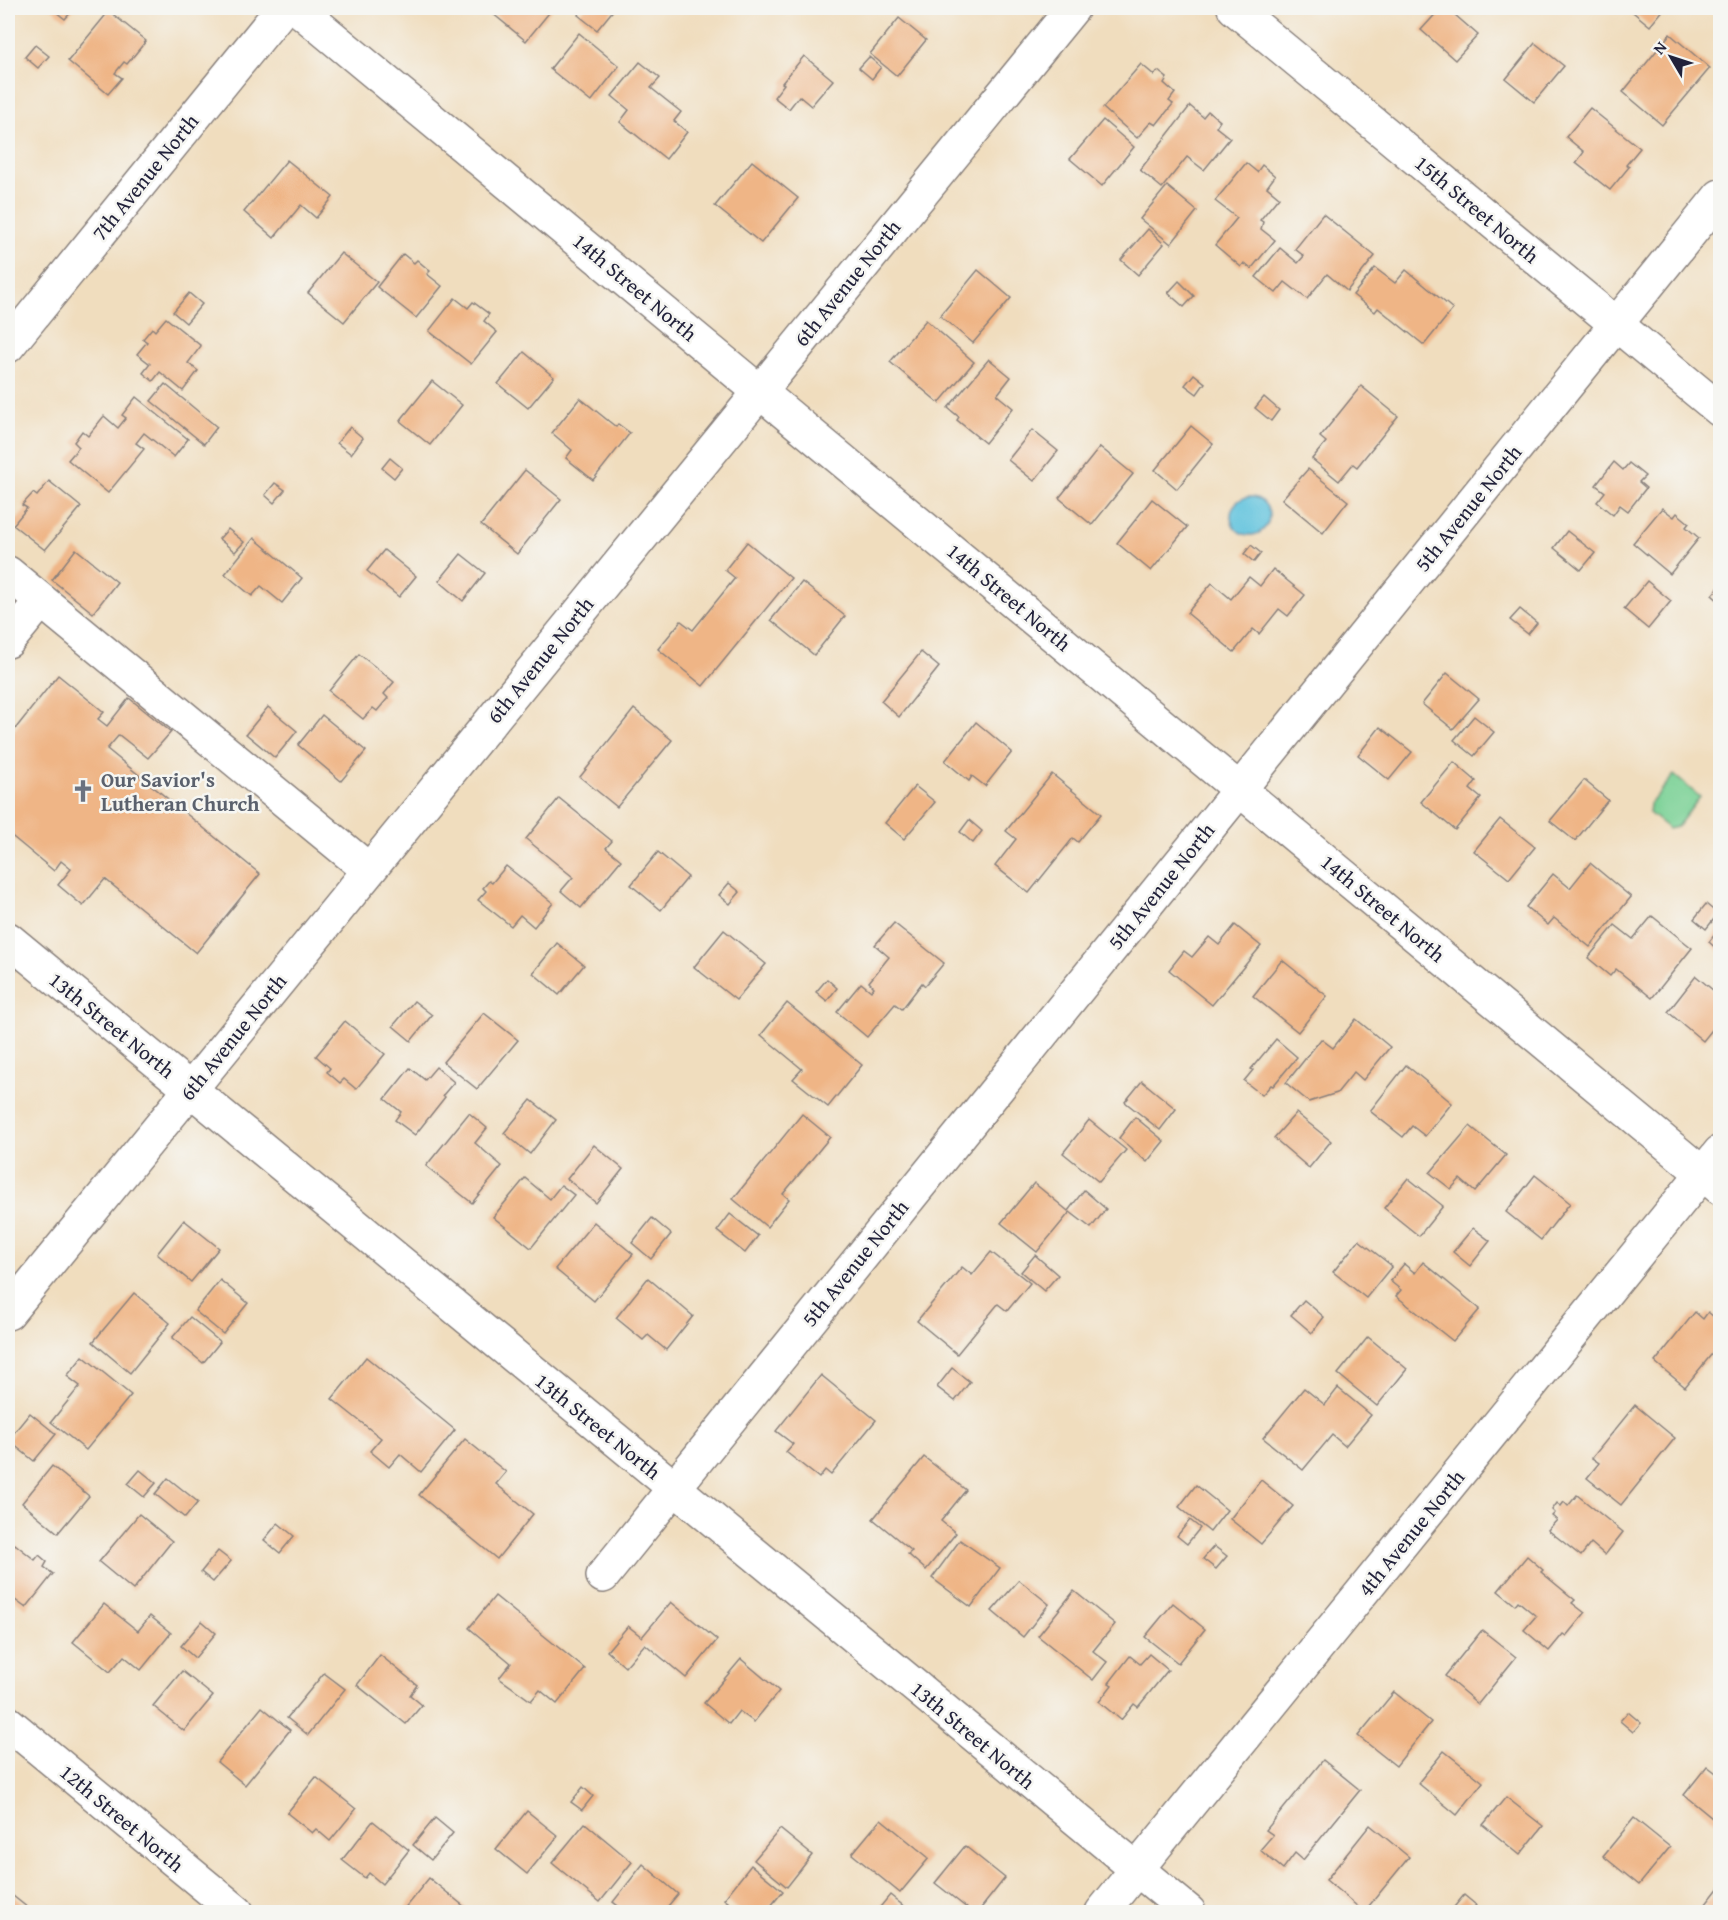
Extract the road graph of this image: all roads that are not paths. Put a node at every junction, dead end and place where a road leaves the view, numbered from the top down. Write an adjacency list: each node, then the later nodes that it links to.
1 (283, 8): 7 (street, 7th Avenue North)
2 (297, 8): 8 (street, 14th Street North)
3 (1073, 8): 8 (street, 6th Avenue North)
4 (1234, 8): 6 (street, 15th Street North)
5 (1720, 196): 6 (street, 5th Avenue North)
6 (1617, 324): 9 (street, 15th Street North); 13 (street, 5th Avenue North)
7 (8, 346)
8 (760, 391): 13 (street, 14th Street North); 14 (street, 6th Avenue North)
9 (1720, 410)
10 (8, 573): 11 (street)
11 (41, 601): 12 (street); 14 (street)
12 (8, 640)
13 (1240, 789): 17 (street, 14th Street North); 19 (street, 5th Avenue North)
14 (369, 870): 16 (street, 6th Avenue North)
15 (8, 939): 16 (street, 13th Street North)
16 (190, 1089): 18 (street, 6th Avenue North); 19 (street, 13th Street North)
17 (1715, 1171): 22 (street, 4th Avenue North)
18 (8, 1313)
19 (674, 1488): 20 (street, 5th Avenue North); 22 (street, 13th Street North)
20 (603, 1576)
21 (8, 1723): 23 (street, 12th Street North)
22 (1137, 1870): 24 (street, 4th Avenue North); 25 (street, 13th Street North)
23 (237, 1912)
24 (1102, 1912)
25 (1189, 1912)

